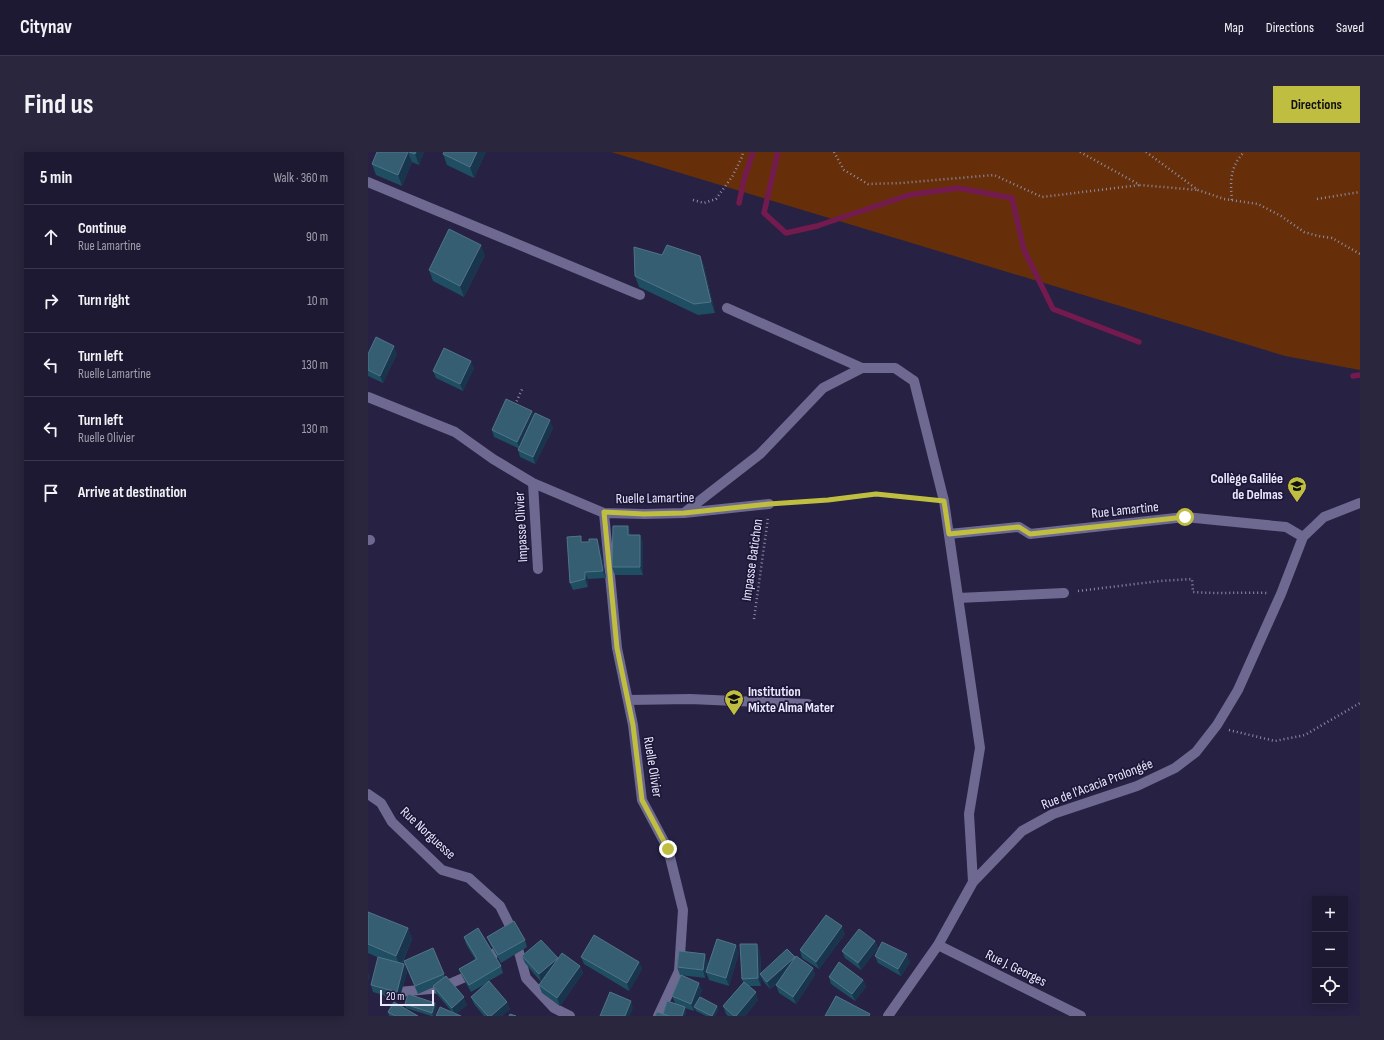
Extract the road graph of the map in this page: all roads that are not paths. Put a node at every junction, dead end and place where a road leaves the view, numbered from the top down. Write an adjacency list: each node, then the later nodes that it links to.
1 (368, 182): 2 (street)
2 (640, 295)
3 (727, 308): 4 (street)
4 (862, 368): 10 (street); 11 (street)
5 (368, 397): 6 (street, Ruelle Lamartine)
6 (533, 483): 9 (street, Ruelle Lamartine); 13 (street, Impasse Olivier)
7 (1360, 503): 12 (street, Rue de l'Acacia Prolongée)
8 (769, 504): 10 (street, Ruelle Lamartine)
9 (604, 512): 10 (street, Ruelle Lamartine); 16 (street, Ruelle Olivier)
10 (684, 513)
11 (949, 534): 12 (street, Rue Lamartine); 15 (street)
12 (1303, 537): 19 (street, Rue de l'Acacia Prolongée)
13 (538, 569)
14 (1064, 593): 15 (street)
15 (958, 598): 19 (street)
16 (628, 700): 17 (street); 24 (street, Ruelle Olivier)
17 (808, 704)
18 (368, 794): 20 (street, Rue Norguesse)
19 (973, 882): 21 (street, Rue de l'Acacia Prolongée)
20 (514, 934): 22 (street); 23 (street, Rue Norguesse)
21 (938, 946): 25 (street, Rue de l'Acacia Prolongée); 26 (street, Rue J. Georges)
22 (389, 993)
23 (570, 1016)
24 (658, 1016)
25 (888, 1016)
26 (1081, 1016)

